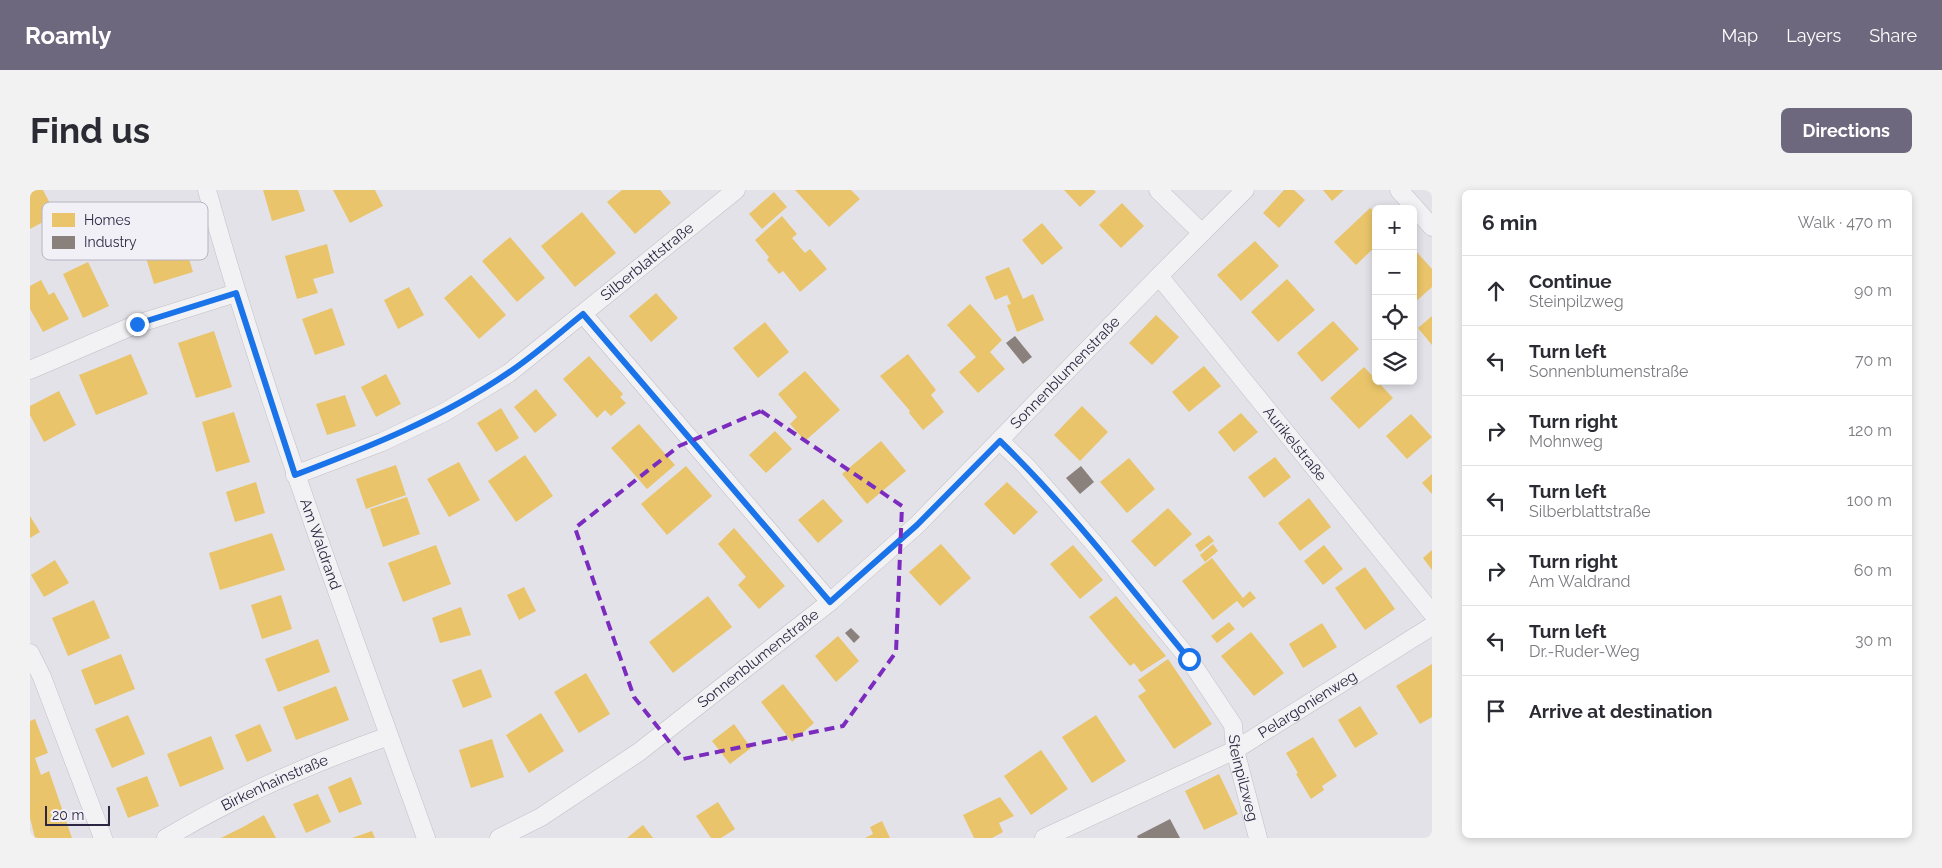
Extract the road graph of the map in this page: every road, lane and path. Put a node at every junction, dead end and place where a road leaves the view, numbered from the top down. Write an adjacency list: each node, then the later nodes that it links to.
1 (207, 190): 9 (street, Am Waldrand)
2 (736, 190): 10 (street, Silberblattstraße)
3 (1158, 190): 7 (street)
4 (1245, 190): 7 (street, Sonnenblumenstraße)
5 (1399, 190): 6 (street)
6 (1432, 227)
7 (1202, 233): 8 (street, Sonnenblumenstraße)
8 (1159, 276): 12 (street, Sonnenblumenstraße); 15 (street, Aurikelstraße)
9 (236, 293): 11 (street); 13 (street, Am Waldrand)
10 (583, 314): 13 (street, Silberblattstraße); 14 (street)
11 (30, 370)
12 (1000, 441): 14 (street, Sonnenblumenstraße); 19 (street, Steinpilzweg)
13 (295, 475): 18 (street, Am Waldrand)
14 (830, 602): 23 (street, Sonnenblumenstraße)
15 (1432, 613)
16 (1432, 626): 19 (street, Pelargonienweg)
17 (30, 653): 20 (street)
18 (389, 736): 21 (street, Birkenhainstraße); 22 (street, Am Waldrand)
19 (1235, 750): 24 (street, Pelargonienweg); 25 (street, Steinpilzweg)
20 (103, 838)
21 (166, 838)
22 (426, 838)
23 (499, 838)
24 (1044, 838)
25 (1258, 838)

